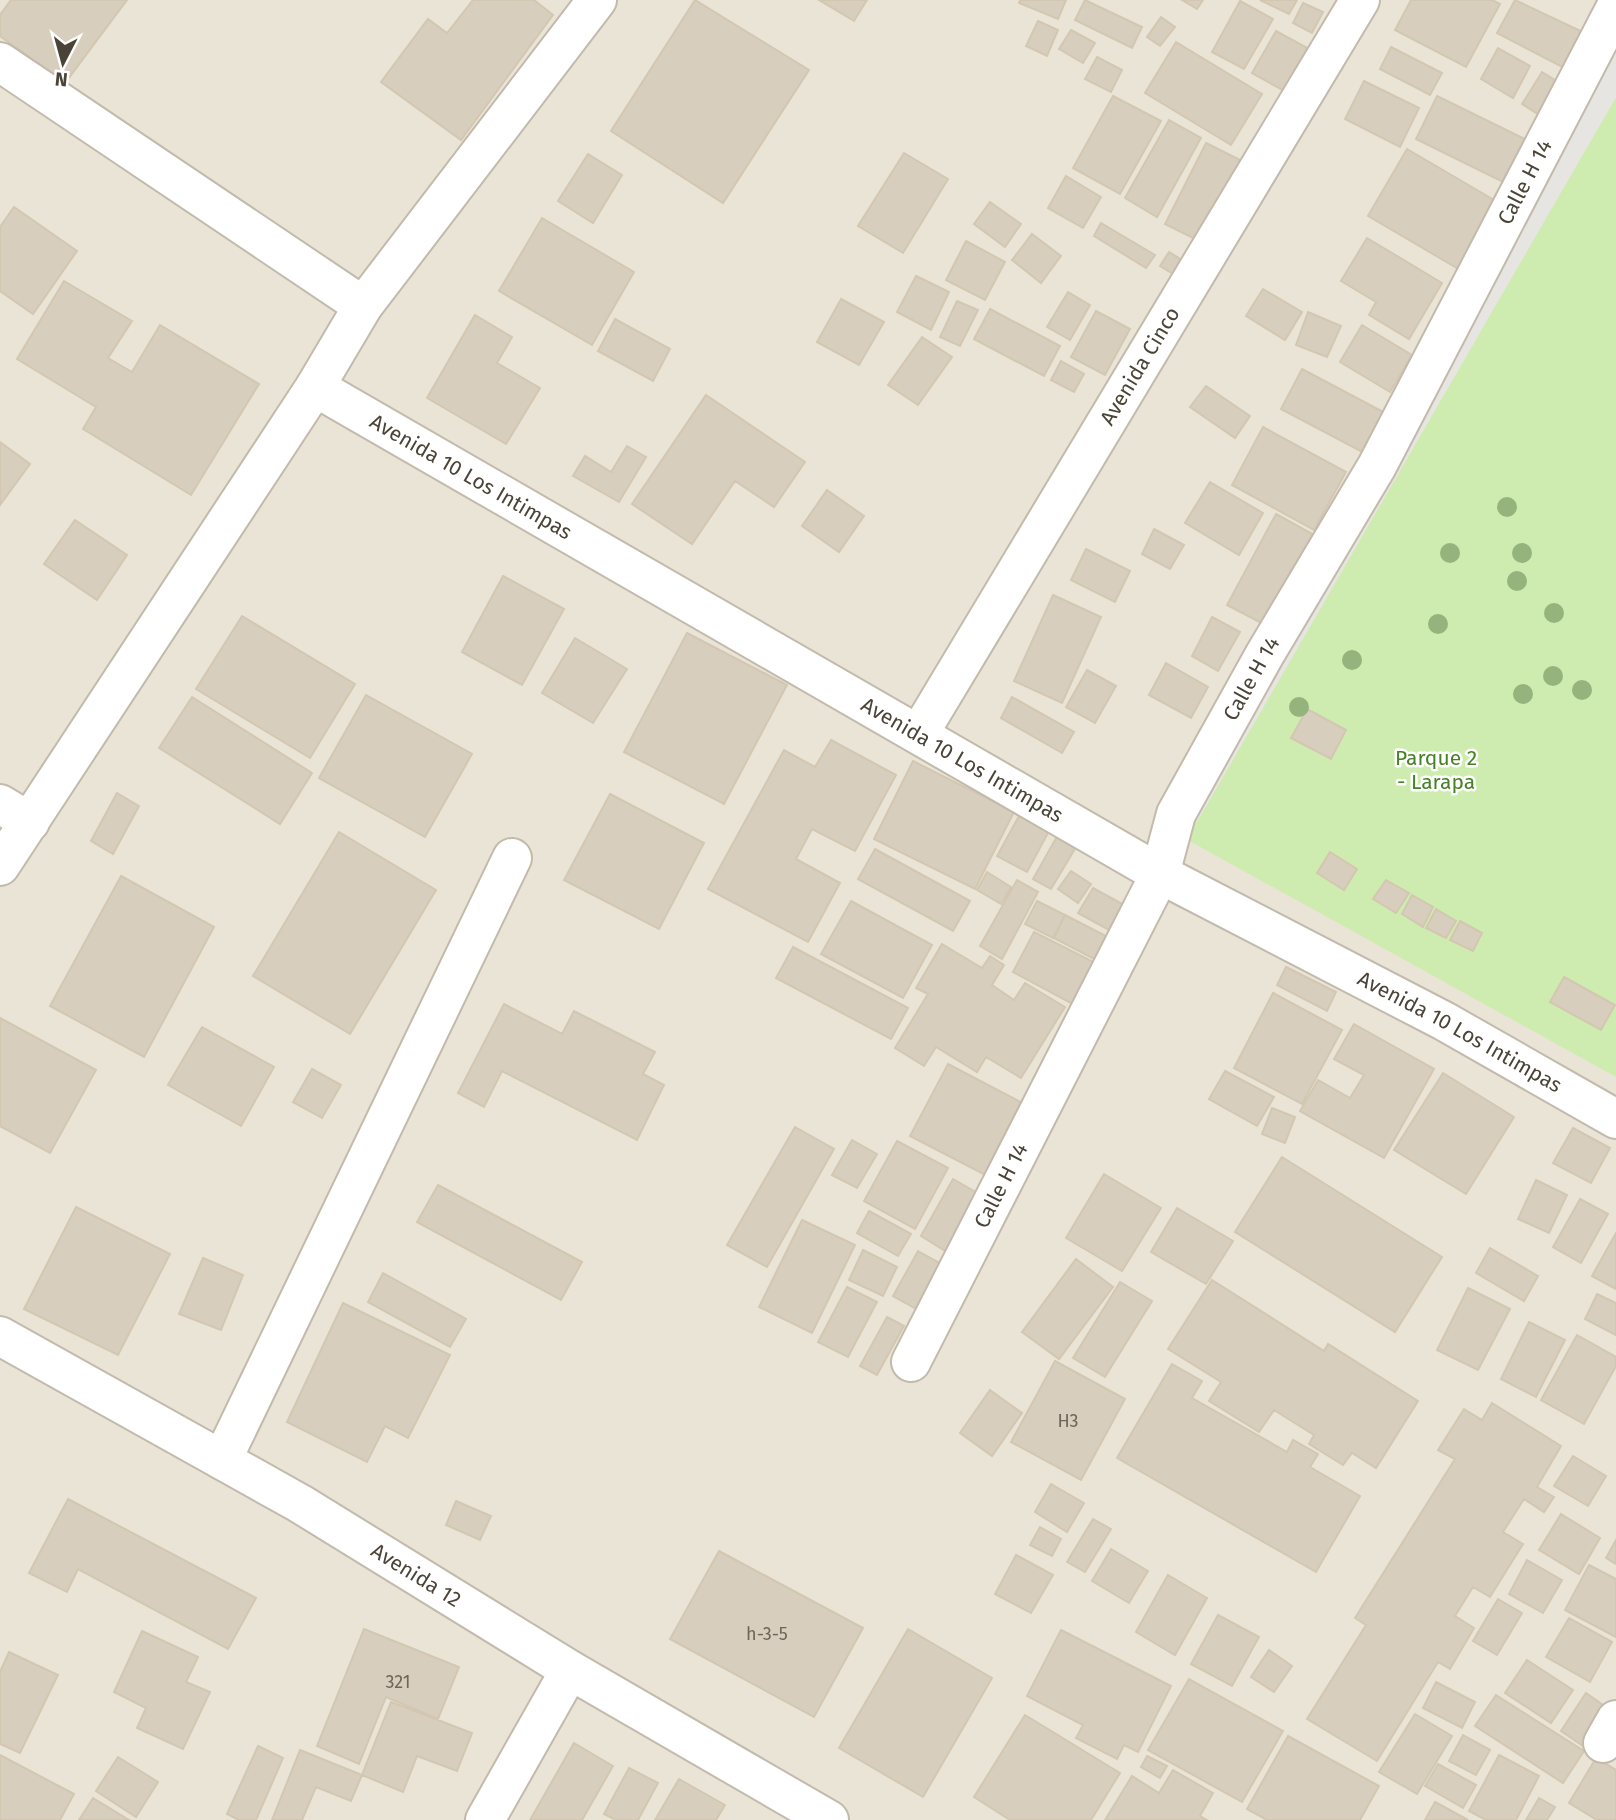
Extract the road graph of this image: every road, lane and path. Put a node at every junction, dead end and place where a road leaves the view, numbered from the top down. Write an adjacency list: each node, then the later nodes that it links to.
1 (597, 0): 6 (street)
2 (1360, 0): 8 (street, Avenida Cinco)
3 (1609, 0): 4 (street)
4 (1616, 6): 12 (street, Calle H 14)
5 (0, 62): 6 (street)
6 (363, 306): 7 (street)
7 (315, 387): 8 (street, Avenida 10 Los Intimpas); 9 (street)
8 (920, 732): 12 (street, Avenida 10 Los Intimpas)
9 (15, 813): 11 (street)
10 (512, 858): 16 (street)
11 (0, 866)
12 (1160, 874): 13 (street, Avenida 10 Los Intimpas); 15 (street, Calle H 14)
13 (1616, 1119)
14 (0, 1336): 16 (street, Avenida 12)
15 (911, 1362)
16 (222, 1460): 17 (street, Avenida 12)
17 (570, 1670): 18 (street); 19 (street, Avenida 12)
18 (485, 1820)
19 (829, 1820)

